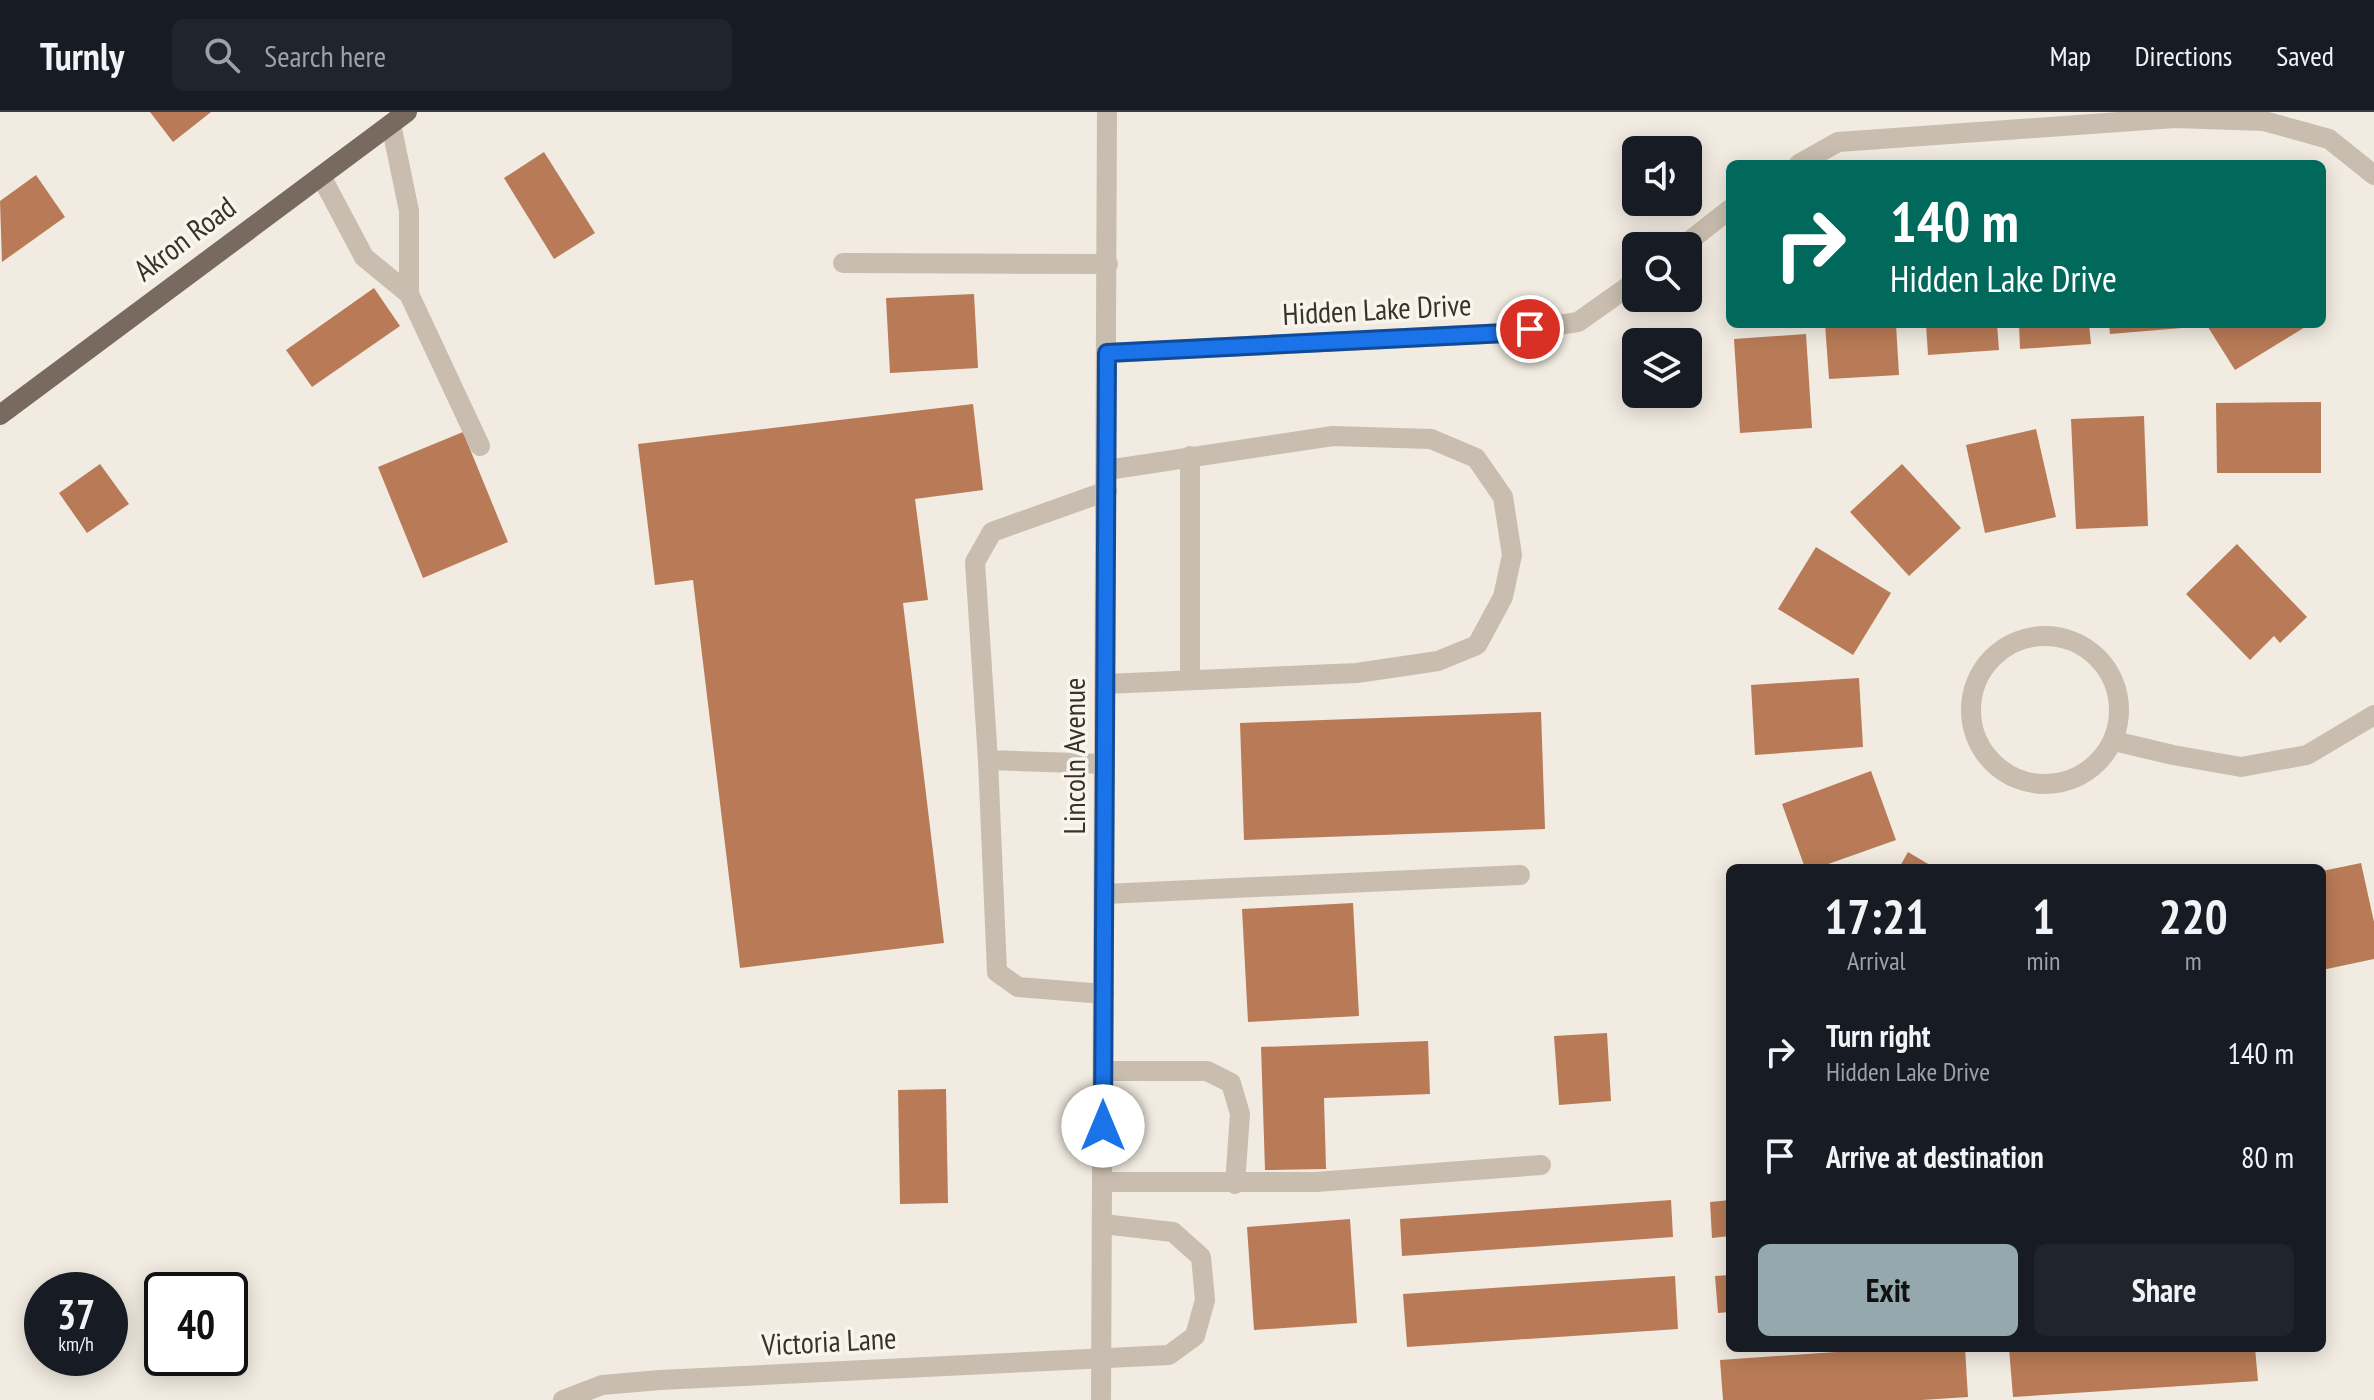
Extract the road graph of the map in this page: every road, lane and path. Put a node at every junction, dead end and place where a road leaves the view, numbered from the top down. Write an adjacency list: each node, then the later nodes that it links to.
1 (1107, 112): 9 (street, Lincoln Avenue)
2 (399, 118): 5 (main road, Akron Road); 11 (street)
3 (1806, 160): 4 (street)
4 (2374, 175)
5 (321, 176): 11 (street); 13 (main road, Akron Road)
6 (1726, 212): 7 (street)
7 (1701, 232)
8 (843, 263): 9 (street)
9 (1108, 264): 12 (street, Lincoln Avenue)
10 (1622, 291): 12 (street, Hidden Lake Drive)
11 (409, 294): 14 (street)
12 (1107, 353): 16 (street, Lincoln Avenue)
13 (0, 415)
14 (480, 446)
15 (1190, 456): 16 (street); 18 (street); 18 (street)
16 (1107, 470): 17 (street, Lincoln Avenue)
17 (1107, 491): 19 (street, Lincoln Avenue); 22 (street)
18 (1190, 680): 19 (street)
19 (1105, 684): 23 (street, Lincoln Avenue)
20 (2374, 715): 21 (street)
21 (2114, 741): 21 (street)
22 (988, 760): 23 (street); 26 (street)
23 (1105, 764): 25 (street, Lincoln Avenue)
24 (1520, 875): 25 (street)
25 (1105, 894): 26 (street, Lincoln Avenue)
26 (1104, 994): 27 (street, Lincoln Avenue)
27 (1103, 1071): 29 (street, Lincoln Avenue); 30 (street)
28 (1541, 1165): 30 (street)
29 (1103, 1182): 30 (street); 31 (street, Lincoln Avenue)
30 (1235, 1184)
31 (1103, 1224): 32 (street, Lincoln Avenue); 32 (street, Victoria Lane)
32 (1102, 1360): 33 (street, Victoria Lane); 34 (street, Lincoln Avenue)
33 (563, 1400)
34 (1101, 1400)

